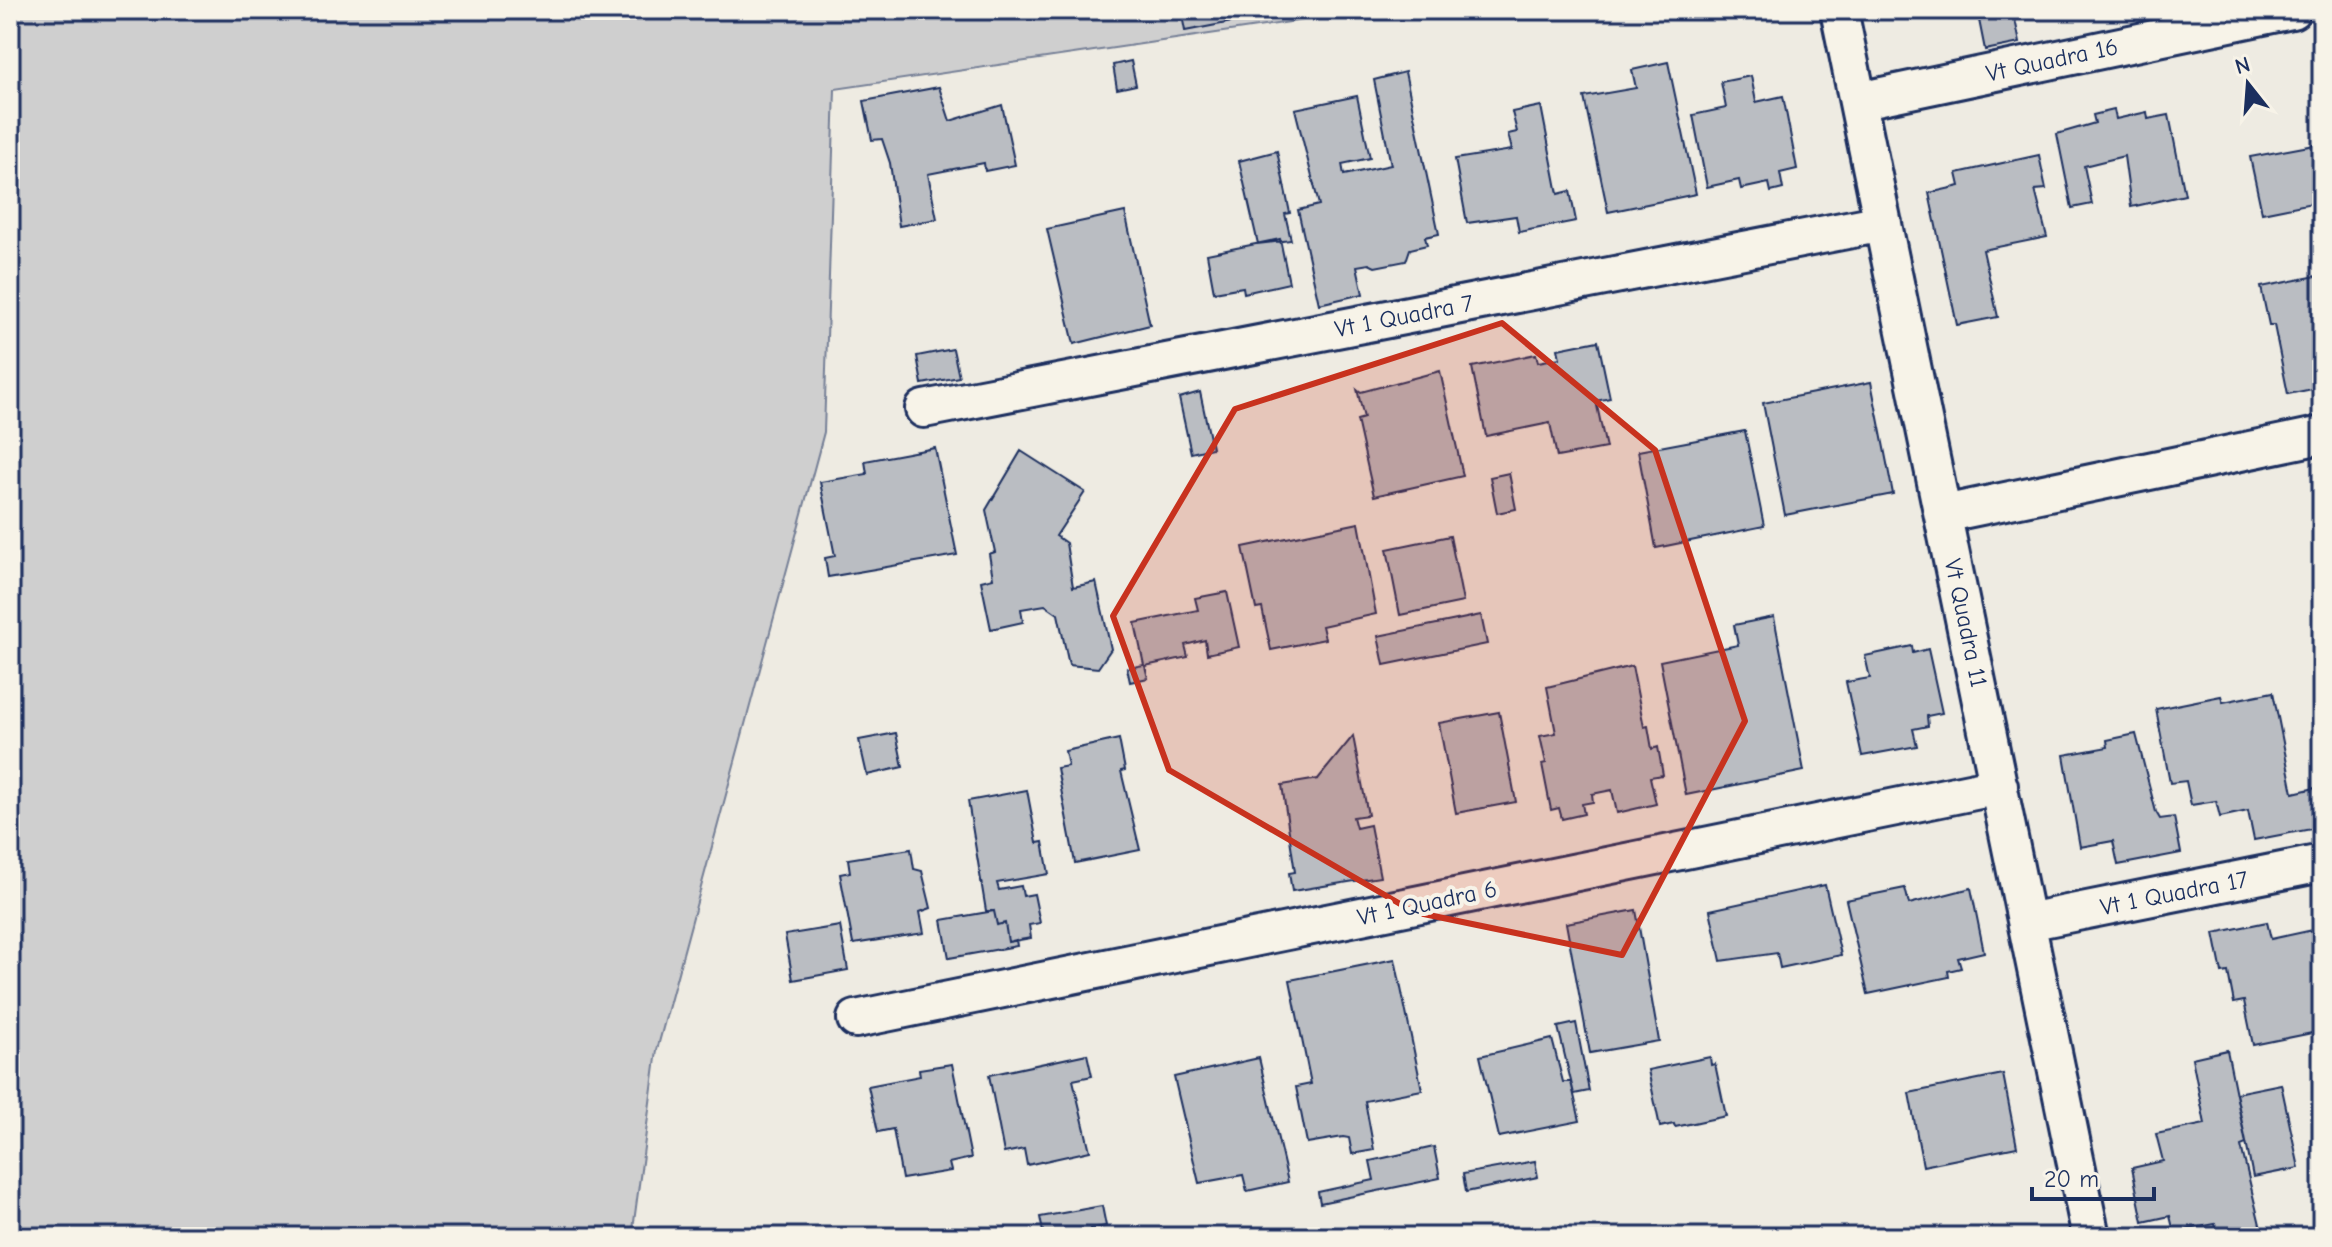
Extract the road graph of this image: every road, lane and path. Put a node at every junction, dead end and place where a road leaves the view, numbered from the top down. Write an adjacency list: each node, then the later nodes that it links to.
1 (1839, 10): 3 (street, Vt Quadra 11)
2 (2292, 10): 3 (street, Vt Quadra 16)
3 (1858, 101): 4 (street, Vt Quadra 11)
4 (1883, 223): 5 (street, Vt 1 Quadra 7); 7 (street, Vt Quadra 11)
5 (924, 409)
6 (2322, 435): 7 (street)
7 (1943, 514): 8 (street, Vt Quadra 11)
8 (1999, 786): 10 (street, Vt Quadra 11); 11 (street, Vt 1 Quadra 6)
9 (2322, 863): 10 (street, Vt 1 Quadra 17)
10 (2027, 922): 12 (street, Vt Quadra 11)
11 (856, 1019)
12 (2091, 1237)

